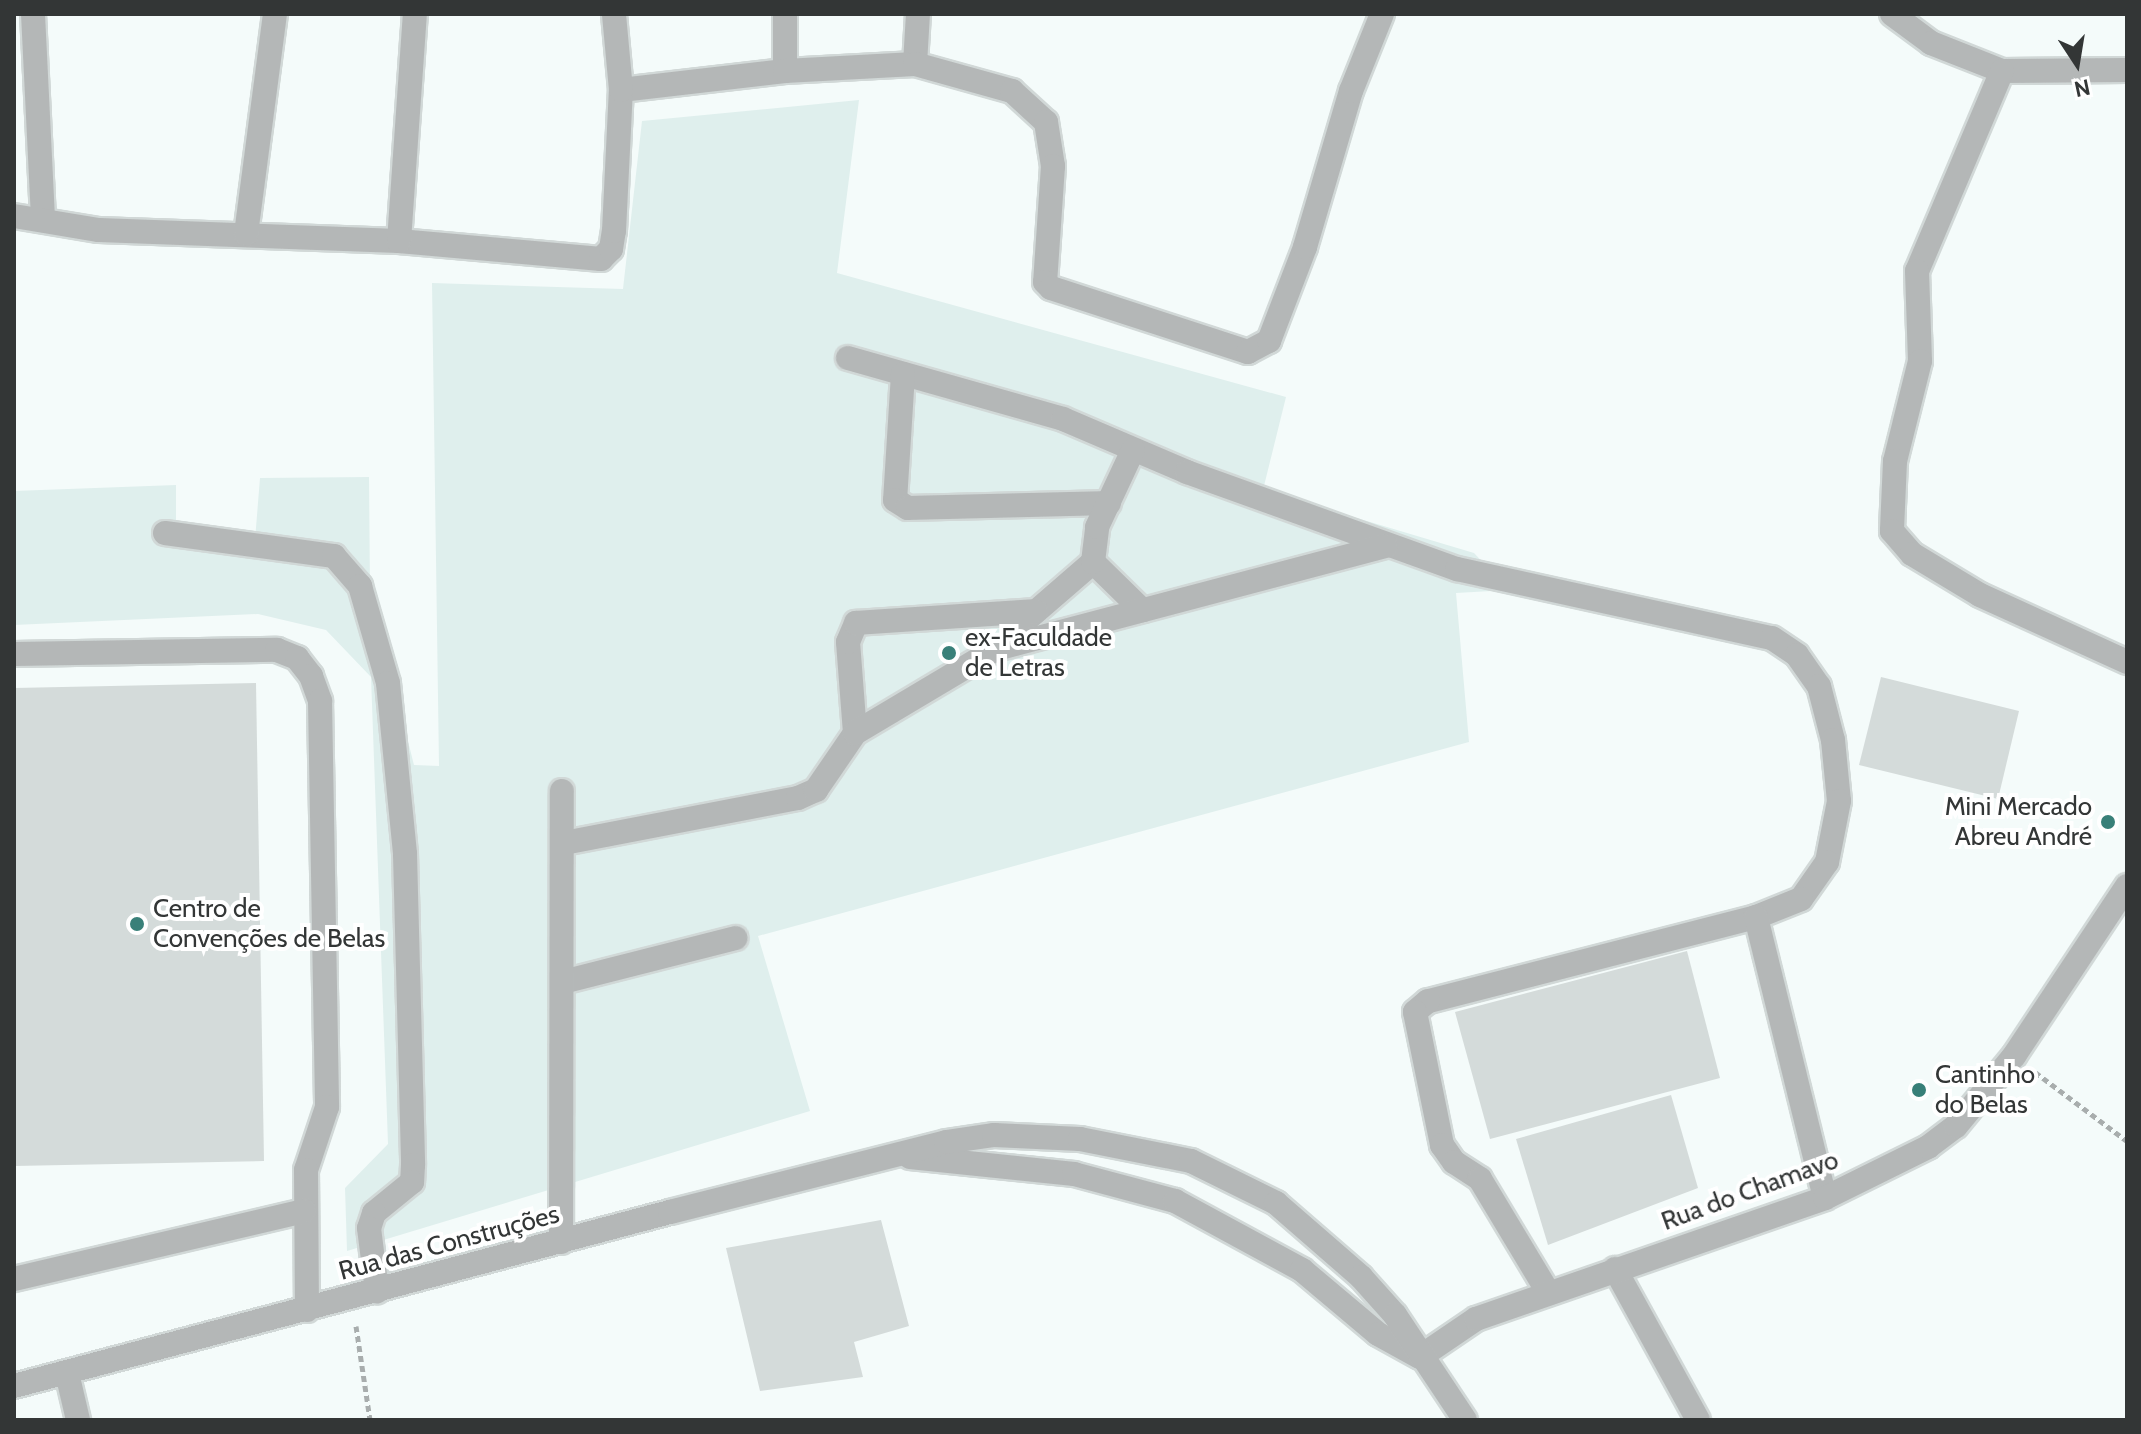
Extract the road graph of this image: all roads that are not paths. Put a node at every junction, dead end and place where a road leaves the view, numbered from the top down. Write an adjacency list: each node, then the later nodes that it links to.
1 (33, 14): 15 (street)
2 (275, 14): 16 (street)
3 (415, 14): 17 (street)
4 (614, 14): 13 (street)
5 (785, 14): 11 (street)
6 (918, 14): 9 (street)
7 (1382, 14): 9 (street)
8 (1892, 14): 12 (street)
9 (915, 64): 11 (street)
10 (2127, 70): 12 (street)
11 (785, 71): 13 (street)
12 (2002, 71): 29 (street)
13 (621, 90): 17 (street)
14 (14, 216): 15 (street)
15 (43, 220): 16 (street)
16 (246, 234): 17 (street)
17 (399, 241)
18 (848, 358): 19 (street)
19 (903, 374): 20 (street); 21 (street)
20 (1133, 450): 21 (street); 23 (street)
21 (1109, 503): 24 (street)
22 (165, 533): 43 (street)
23 (1386, 546): 25 (street); 34 (street)
24 (1093, 562): 25 (street); 26 (street)
25 (1142, 610): 27 (street)
26 (1036, 611): 27 (street); 30 (street)
27 (996, 649): 30 (street)
28 (14, 654): 39 (street)
29 (2127, 662)
30 (855, 733): 32 (street)
31 (562, 791): 32 (street)
32 (564, 843): 36 (street)
33 (2127, 886): 38 (street, Rua do Chamavo)
34 (1756, 917): 38 (street); 44 (street)
35 (735, 938): 36 (street)
36 (563, 982): 40 (street)
37 (899, 1156): 40 (street, Rua das Construções); 46 (street, Rua das Construções); 46 (street, Rua das Construções)
38 (1825, 1198): 41 (street, Rua do Chamavo)
39 (304, 1211): 42 (street); 45 (street)
40 (561, 1242): 43 (street, Rua das Construções)
41 (1615, 1269): 44 (street, Rua do Chamavo); 51 (street)
42 (14, 1279)
43 (377, 1291): 45 (street, Rua das Construções)
44 (1548, 1292): 46 (street, Rua do Chamavo)
45 (307, 1310): 47 (street, Rua das Construções)
46 (1420, 1357): 50 (street, Rua das Construções)
47 (67, 1373): 48 (street, Rua das Construções); 49 (street)
48 (14, 1386)
49 (78, 1420)
50 (1465, 1420)
51 (1698, 1420)

